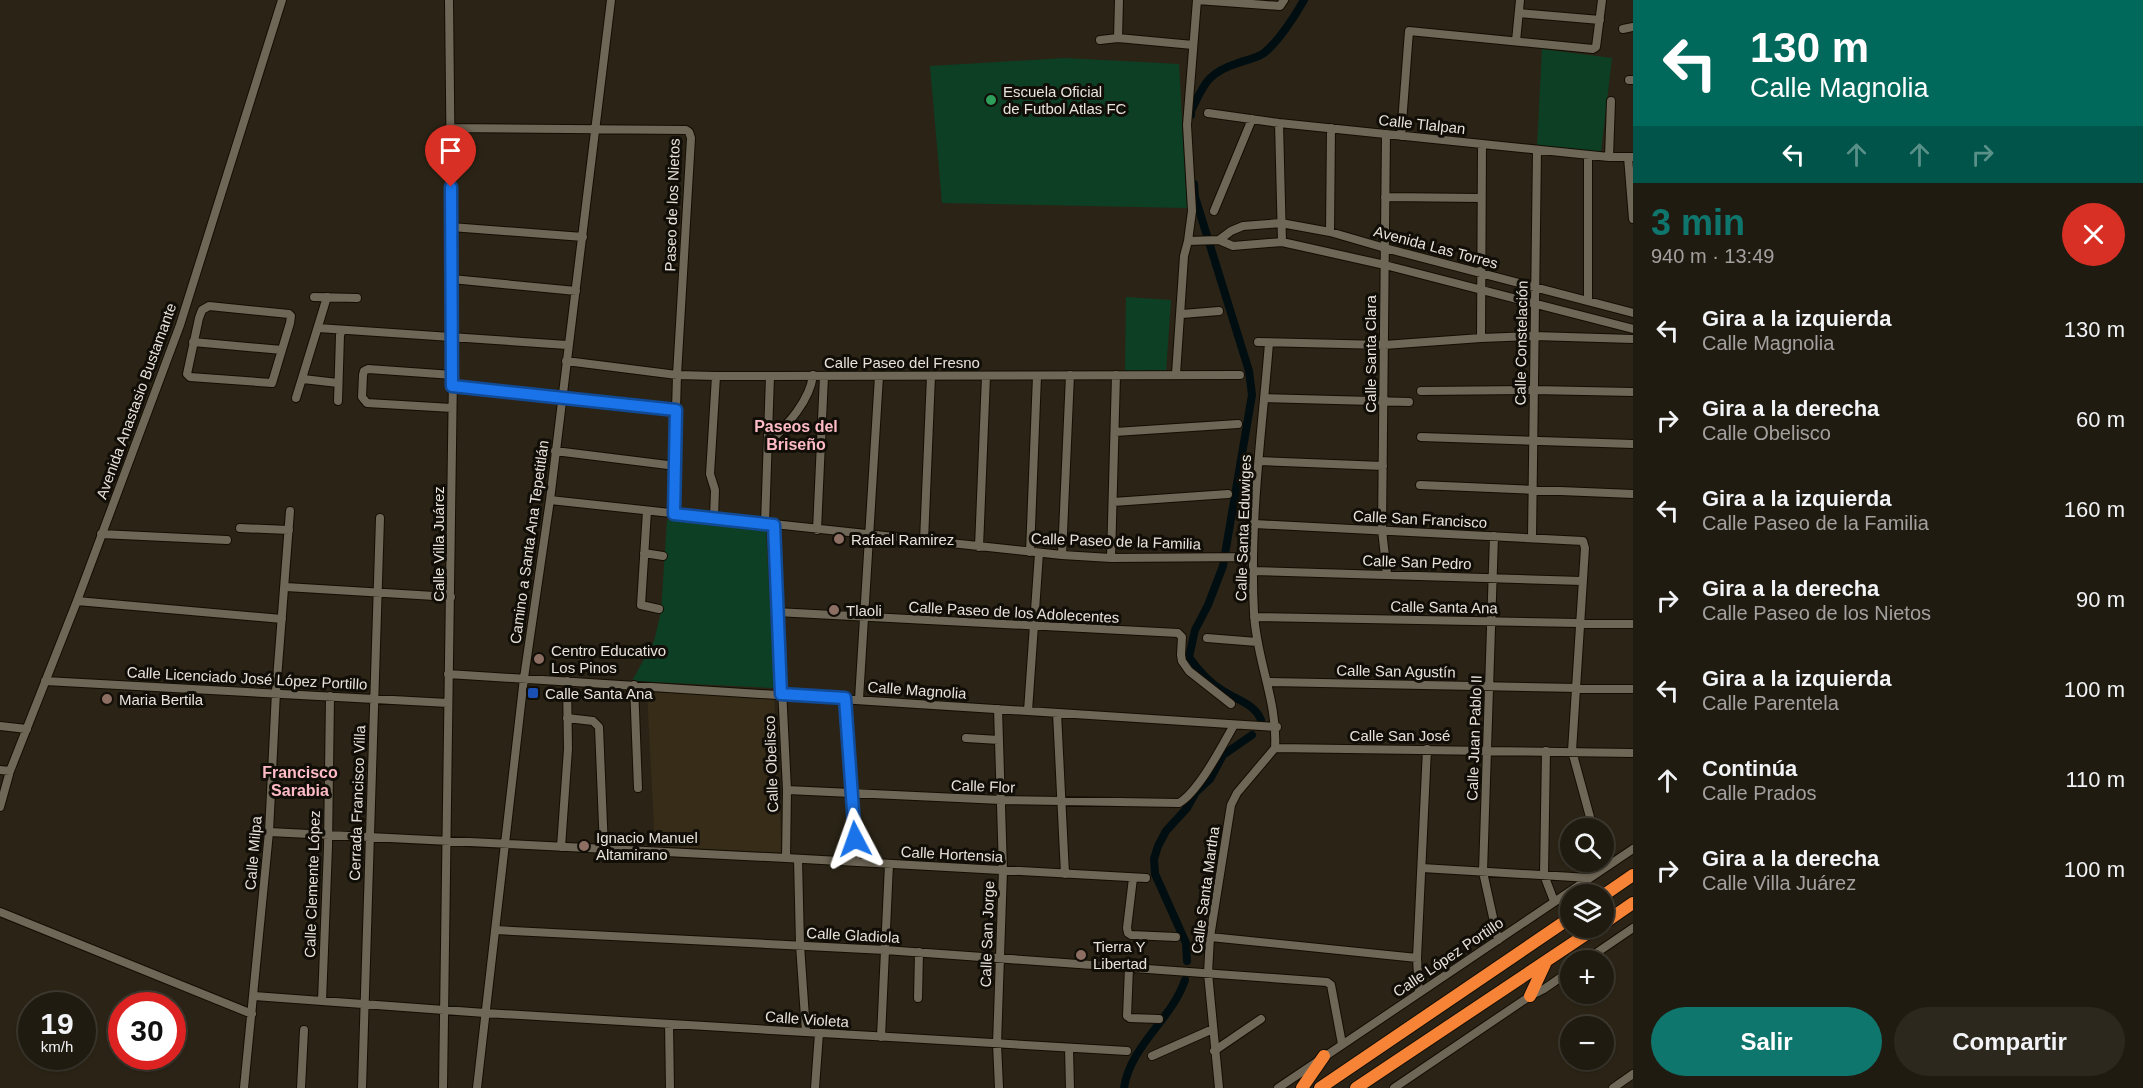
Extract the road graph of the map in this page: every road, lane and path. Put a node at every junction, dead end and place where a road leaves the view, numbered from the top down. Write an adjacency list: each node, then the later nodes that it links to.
1 (282, 0): 57 (street, Avenida Anastasio Bustamante)
2 (449, 0): 21 (street, Calle Villa Juárez)
3 (611, 0): 23 (street, Camino a Santa Ana Tepetitlán)
4 (1119, 0): 13 (street)
5 (1197, 0): 6 (street); 16 (street)
6 (1284, 0)
7 (1520, 0): 9 (street)
8 (1602, 0): 10 (street)
9 (1519, 13): 10 (street); 15 (street)
10 (1600, 20): 15 (street)
11 (1633, 27): 12 (street)
12 (1623, 29)
13 (1118, 38): 14 (street); 16 (street)
14 (1100, 40)
15 (1516, 41): 25 (street)
16 (1193, 45): 41 (street)
17 (1611, 101): 29 (street)
18 (1208, 112): 19 (street, Calle Tlalpan)
19 (1252, 119): 20 (street, Calle Tlalpan); 33 (street)
20 (1279, 123): 22 (street, Calle Tlalpan); 35 (street)
21 (449, 128): 23 (street, Paseo de los Nietos); 36 (street, Calle Villa Juárez)
22 (1331, 128): 24 (street, Calle Tlalpan); 38 (street)
23 (594, 129): 39 (street, Camino a Santa Ana Tepetitlán); 78 (street, Paseo de los Nietos)
24 (1386, 134): 25 (street, Calle Tlalpan); 31 (street, Calle Santa Clara)
25 (1401, 136): 26 (street, Calle Tlalpan)
26 (1482, 144): 27 (street, Calle Tlalpan); 32 (street)
27 (1537, 150): 28 (street, Calle Tlalpan); 48 (street, Calle Constelación)
28 (1588, 155): 29 (street, Calle Tlalpan); 54 (street)
29 (1609, 157): 30 (street, Calle Tlalpan)
30 (1630, 157): 34 (street)
31 (1385, 198): 32 (street); 44 (street, Calle Santa Clara)
32 (1481, 198): 46 (street)
33 (1214, 211)
34 (1633, 219)
35 (1281, 223): 37 (street, Avenida Las Torres); 38 (street, Avenida Las Torres); 42 (street)
36 (452, 227): 39 (street); 47 (street, Calle Villa Juárez)
37 (1231, 231): 40 (street, Avenida Las Torres); 43 (street)
38 (1330, 232): 44 (street, Avenida Las Torres)
39 (583, 237): 50 (street, Camino a Santa Ana Tepetitlán)
40 (1215, 240): 41 (street, Avenida Las Torres); 43 (street, Avenida Las Torres)
41 (1188, 242): 59 (street)
42 (1282, 242): 43 (street, Avenida Las Torres); 45 (street, Avenida Las Torres)
43 (1233, 246)
44 (1385, 249): 45 (street, Calle Santa Clara); 46 (street, Avenida Las Torres)
45 (1385, 265): 49 (street, Avenida Las Torres); 74 (street, Calle Santa Clara)
46 (1481, 273): 48 (street, Avenida Las Torres); 49 (street)
47 (452, 279): 50 (street); 68 (street, Calle Villa Juárez)
48 (1535, 287): 54 (street, Avenida Las Torres); 55 (street, Calle Constelación)
49 (1481, 289): 55 (street, Avenida Las Torres); 67 (street)
50 (576, 291): 73 (street, Camino a Santa Ana Tepetitlán)
51 (314, 297): 52 (street)
52 (327, 297): 53 (street); 63 (street)
53 (357, 298)
54 (1588, 300): 58 (street, Avenida Las Torres)
55 (1535, 303): 64 (street, Avenida Las Torres); 66 (street, Calle Constelación)
56 (1219, 311): 59 (street)
57 (183, 313): 60 (street); 61 (street, Avenida Anastasio Bustamante)
58 (1633, 313)
59 (1182, 314): 82 (street)
60 (199, 318): 62 (street); 75 (street)
61 (180, 325): 62 (street); 132 (street, Avenida Anastasio Bustamante)
62 (196, 328): 70 (street)
63 (318, 328): 65 (street); 91 (street)
64 (1633, 329)
65 (342, 330): 68 (street); 92 (street)
66 (1534, 336): 67 (street); 69 (street); 94 (street, Calle Constelación)
67 (1481, 338): 74 (street)
68 (453, 339): 73 (street); 77 (street, Calle Villa Juárez)
69 (1633, 339)
70 (193, 342): 75 (street); 75 (street)
71 (1258, 342): 72 (street)
72 (1269, 343): 74 (street); 99 (street, Calle Santa Eduwiges)
73 (567, 345): 76 (street, Camino a Santa Ana Tepetitlán)
74 (1384, 345): 101 (street, Calle Santa Clara)
75 (282, 350)
76 (566, 361): 78 (street, Calle Paseo del Fresno); 97 (street, Camino a Santa Ana Tepetitlán)
77 (453, 375): 93 (street, Calle Villa Juárez); 103 (street)
78 (677, 375): 84 (street, Calle Paseo del Fresno); 104 (street, Paseo de los Nietos)
79 (813, 375): 85 (street, Calle Paseo del Fresno); 86 (street, Calle Paseo del Fresno); 109 (street)
80 (1070, 375): 81 (street, Calle Paseo del Fresno); 90 (street, Calle Paseo del Fresno); 141 (street)
81 (1116, 375): 82 (street, Calle Paseo del Fresno); 106 (street)
82 (1176, 375): 83 (street, Calle Paseo del Fresno)
83 (1240, 375)
84 (716, 376): 85 (street, Calle Paseo del Fresno); 125 (street)
85 (770, 376): 109 (street, Calle Obelisco)
86 (824, 376): 87 (street, Calle Paseo del Fresno); 130 (street)
87 (879, 376): 88 (street, Calle Paseo del Fresno); 133 (street)
88 (931, 376): 89 (street, Calle Paseo del Fresno); 137 (street)
89 (986, 376): 90 (street, Calle Paseo del Fresno); 138 (street)
90 (1037, 376): 140 (street)
91 (303, 379): 92 (street); 98 (street)
92 (338, 383): 100 (street)
93 (452, 386): 97 (street); 103 (street, Calle Villa Juárez)
94 (1534, 390): 95 (street); 96 (street); 108 (street, Calle Constelación)
95 (1421, 391)
96 (1633, 392)
97 (561, 396): 104 (street); 111 (street, Camino a Santa Ana Tepetitlán)
98 (296, 398)
99 (1264, 398): 101 (street); 112 (street, Calle Santa Eduwiges)
100 (338, 401)
101 (1384, 401): 102 (street); 114 (street, Calle Santa Clara)
102 (1409, 402)
103 (452, 408): 151 (street, Calle Villa Juárez)
104 (676, 410): 113 (street, Paseo de los Nietos)
105 (1238, 424): 106 (street)
106 (1115, 432): 120 (street)
107 (1421, 437): 108 (street)
108 (1533, 440): 110 (street); 116 (street, Calle Constelación)
109 (769, 443): 126 (street, Calle Obelisco)
110 (1633, 444)
111 (555, 451): 113 (street); 119 (street, Camino a Santa Ana Tepetitlán)
112 (1259, 461): 114 (street); 127 (street, Calle Santa Eduwiges)
113 (676, 466): 123 (street, Paseo de los Nietos)
114 (1383, 466): 131 (street, Calle Santa Clara)
115 (1420, 485): 116 (street)
116 (1532, 490): 118 (street); 135 (street, Calle Constelación)
117 (1228, 494): 120 (street)
118 (1633, 494)
119 (550, 500): 122 (street, Calle Paseo de la Familia); 165 (street, Camino a Santa Ana Tepetitlán)
120 (1113, 502): 144 (street)
121 (290, 511): 129 (street, Calle Milpa)
122 (647, 511): 123 (street, Calle Paseo de la Familia); 139 (street)
123 (674, 514): 125 (street, Calle Paseo de la Familia)
124 (380, 518): 150 (street, Cerrada Francisco Villa)
125 (714, 518): 126 (street, Calle Paseo de la Familia)
126 (769, 524): 130 (street, Calle Paseo de la Familia); 154 (street, Calle Obelisco)
127 (1255, 524): 131 (street, Calle San Francisco); 143 (street, Calle Santa Eduwiges)
128 (240, 528): 129 (street)
129 (289, 530): 149 (street, Calle Milpa)
130 (817, 530): 133 (street, Calle Paseo de la Familia)
131 (1383, 530): 134 (street, Calle San Francisco); 146 (street, Calle Santa Clara)
132 (101, 534): 136 (street); 152 (street, Avenida Anastasio Bustamante)
133 (871, 535): 137 (street, Calle Paseo de la Familia); 155 (street)
134 (1494, 536): 135 (street, Calle San Francisco); 147 (street, Calle Juan Pablo II)
135 (1532, 538): 148 (street, Calle San Francisco)
136 (227, 540)
137 (924, 541): 138 (street, Calle Paseo de la Familia)
138 (979, 547): 140 (street, Calle Paseo de la Familia)
139 (644, 553): 142 (street); 153 (street)
140 (1034, 553): 141 (street, Calle Paseo de la Familia); 161 (street)
141 (1062, 555): 144 (street, Calle Paseo de la Familia)
142 (663, 556)
143 (1253, 557): 144 (street, Calle Paseo de la Familia); 145 (street, Calle Santa Eduwiges)
144 (1111, 558)
145 (1252, 571): 146 (street, Calle San Pedro); 156 (street, Calle Santa Eduwiges)
146 (1387, 574): 147 (street, Calle San Pedro)
147 (1493, 578): 148 (street, Calle San Pedro); 158 (street, Calle Juan Pablo II)
148 (1582, 581): 159 (street)
149 (286, 587): 150 (street); 157 (street, Calle Milpa)
150 (378, 594): 151 (street); 177 (street, Cerrada Francisco Villa)
151 (451, 597): 164 (street, Calle Villa Juárez)
152 (77, 601): 157 (street); 166 (street, Avenida Anastasio Bustamante)
153 (659, 609)
154 (776, 612): 155 (street, Calle Paseo de los Adolecentes); 174 (street, Calle Obelisco)
155 (863, 617): 161 (street, Calle Paseo de los Adolecentes); 178 (street)
156 (1254, 617): 158 (street, Calle Santa Ana); 163 (street, Calle Santa Eduwiges)
157 (282, 619): 173 (street, Calle Milpa)
158 (1491, 622): 159 (street, Calle Santa Ana); 170 (street, Calle Juan Pablo II)
159 (1580, 623): 160 (street, Calle Santa Ana); 171 (street)
160 (1633, 624)
161 (1034, 627): 180 (street, Calle Paseo de los Adolecentes); 182 (street)
162 (1207, 638): 163 (street)
163 (1257, 642): 168 (street, Calle Santa Eduwiges)
164 (448, 674): 165 (street, Calle Magnolia); 179 (street, Calle Villa Juárez)
165 (524, 678): 167 (street, Calle Magnolia); 210 (street, Camino a Santa Ana Tepetitlán)
166 (45, 681): 173 (street, Calle Licenciado José López Portillo); 188 (street, Avenida Anastasio Bustamante)
167 (567, 681): 169 (street, Calle Magnolia); 184 (street)
168 (1267, 682): 170 (street, Calle San Agustín); 187 (street, Calle Santa Eduwiges)
169 (634, 685): 174 (street, Calle Magnolia); 199 (street)
170 (1489, 687): 171 (street, Calle San Agustín); 193 (street, Calle Juan Pablo II)
171 (1578, 688): 172 (street, Calle San Agustín); 195 (street)
172 (1633, 689)
173 (276, 692): 175 (street, Calle Licenciado José López Portillo); 206 (street, Calle Milpa)
174 (781, 694): 176 (street, Calle Magnolia); 200 (street, Calle Obelisco)
175 (330, 696): 177 (street, Calle Licenciado José López Portillo); 207 (street, Calle Clemente López)
176 (845, 698): 178 (street, Calle Magnolia); 201 (street)
177 (373, 699): 179 (street, Calle Licenciado José López Portillo); 208 (street, Cerrada Francisco Villa)
178 (859, 699): 181 (street, Calle Magnolia)
179 (448, 703): 209 (street, Calle Villa Juárez)
180 (1231, 704)
181 (998, 709): 182 (street, Calle Magnolia); 190 (street, Calle San Jorge)
182 (1028, 711): 183 (street, Calle Magnolia)
183 (1057, 713): 185 (street, Calle Magnolia); 203 (street)
184 (567, 718): 211 (street); 212 (street)
185 (1234, 725): 187 (street, Calle Magnolia); 203 (street, Calle Flor)
186 (0, 726): 188 (street)
187 (1277, 728): 191 (street, Calle Santa Eduwiges)
188 (27, 729): 198 (street, Avenida Anastasio Bustamante)
189 (966, 738): 190 (street)
190 (999, 740): 202 (street, Calle San Jorge)
191 (1275, 748): 192 (street, Calle San José); 238 (street, Calle Santa Martha)
192 (1427, 749): 193 (street, Calle San José); 219 (street)
193 (1487, 750): 194 (street, Calle San José); 221 (street, Calle Juan Pablo II)
194 (1546, 751): 195 (street, Calle San José); 224 (street)
195 (1572, 752): 196 (street, Calle San José); 205 (street)
196 (1633, 753)
197 (0, 770): 198 (street)
198 (10, 771): 204 (street, Avenida Anastasio Bustamante)
199 (638, 788)
200 (787, 790): 201 (street, Calle Flor); 214 (street, Calle Obelisco)
201 (851, 794): 202 (street, Calle Flor); 217 (street)
202 (1001, 800): 203 (street, Calle Flor); 220 (street, Calle San Jorge)
203 (1060, 802): 223 (street)
204 (0, 807)
205 (1590, 818)
206 (269, 832): 207 (street, Calle Hortensia); 252 (street, Calle Milpa)
207 (327, 835): 208 (street, Calle Hortensia); 255 (street, Calle Clemente López)
208 (369, 838): 209 (street, Calle Hortensia); 256 (street, Cerrada Francisco Villa)
209 (445, 841): 210 (street, Calle Hortensia); 257 (street, Calle Villa Juárez)
210 (506, 844): 211 (street, Calle Hortensia); 236 (street, Camino a Santa Ana Tepetitlán)
211 (561, 847): 212 (street, Calle Hortensia)
212 (604, 849): 214 (street, Calle Hortensia)
213 (1633, 849): 215 (street, Calle López Portillo)
214 (786, 858): 216 (street, Calle Hortensia)
215 (1614, 858)
216 (798, 859): 217 (street, Calle Hortensia); 241 (street)
217 (856, 862): 218 (street, Calle Hortensia)
218 (889, 864): 220 (street, Calle Hortensia); 242 (street)
219 (1422, 868): 221 (street); 246 (street)
220 (1003, 870): 223 (street, Calle Hortensia); 245 (street, Calle San Jorge)
221 (1483, 872): 224 (street); 240 (street, Calle Juan Pablo II)
222 (1596, 872): 228 (street, Calle López Portillo)
223 (1065, 874): 226 (street, Calle Hortensia)
224 (1544, 875): 228 (street); 230 (street)
225 (1633, 875): 229 (highway)
226 (1133, 878): 227 (street, Calle Hortensia); 237 (street)
227 (1146, 878)
228 (1590, 878): 230 (street, Calle López Portillo)
229 (1614, 888)
230 (1554, 901): 240 (street, Calle López Portillo)
231 (1633, 903): 233 (highway)
232 (0, 912): 259 (street)
233 (1614, 916)
234 (1560, 925): 288 (highway)
235 (1633, 928): 243 (street)
236 (495, 930): 241 (street, Calle Gladiola); 258 (street, Camino a Santa Ana Tepetitlán)
237 (1176, 937)
238 (1210, 937): 246 (street); 249 (street, Calle Santa Martha)
239 (1581, 938): 247 (highway)
240 (1498, 940): 251 (street, Calle López Portillo)
241 (800, 945): 242 (street, Calle Gladiola); 265 (street)
242 (885, 950): 244 (street, Calle Gladiola); 267 (street)
243 (1601, 950)
244 (919, 952): 245 (street, Calle Gladiola); 254 (street)
245 (1000, 958): 248 (street, Calle Gladiola); 268 (street, Calle San Jorge)
246 (1418, 958): 251 (street)
247 (1546, 962): 253 (highway); 289 (highway)
248 (1129, 967): 249 (street, Calle Gladiola); 260 (street)
249 (1208, 973): 263 (street, Calle Santa Martha); 269 (street, Calle Gladiola)
250 (1560, 978): 253 (street)
251 (1419, 992): 269 (street, Calle López Portillo)
252 (254, 996): 255 (street, Calle Violeta); 259 (street, Calle Milpa)
253 (1530, 996): 290 (street)
254 (918, 998)
255 (322, 1001): 256 (street, Calle Violeta)
256 (364, 1004): 257 (street, Calle Violeta); 278 (street, Cerrada Francisco Villa)
257 (444, 1010): 258 (street, Calle Violeta); 279 (street, Calle Villa Juárez)
258 (485, 1013): 262 (street, Calle Violeta); 280 (street, Camino a Santa Ana Tepetitlán)
259 (252, 1014): 276 (street, Calle Milpa)
260 (1159, 1019)
261 (1261, 1019): 272 (street)
262 (669, 1024): 265 (street, Calle Violeta); 281 (street)
263 (1213, 1029): 272 (street, Calle Santa Martha); 273 (street)
264 (304, 1030): 277 (street)
265 (806, 1032): 266 (street, Calle Violeta)
266 (819, 1033): 267 (street, Calle Violeta); 282 (street)
267 (881, 1037): 268 (street, Calle Violeta)
268 (997, 1044): 270 (street, Calle Violeta); 283 (street, Calle San Jorge)
269 (1342, 1044): 274 (street, Calle López Portillo)
270 (1069, 1048): 271 (street, Calle Violeta); 284 (street)
271 (1127, 1051)
272 (1215, 1051): 285 (street, Calle Santa Martha)
273 (1152, 1056)
274 (1324, 1056): 286 (street, Calle López Portillo); 287 (highway)
275 (1633, 1074): 291 (street)
276 (247, 1087)
277 (301, 1088)
278 (362, 1088)
279 (443, 1088)
280 (477, 1088)
281 (670, 1088)
282 (816, 1088)
283 (999, 1088)
284 (1070, 1088)
285 (1219, 1088)
286 (1278, 1088)
287 (1302, 1088)
288 (1320, 1088)
289 (1356, 1088)
290 (1394, 1088)
291 (1613, 1088)

